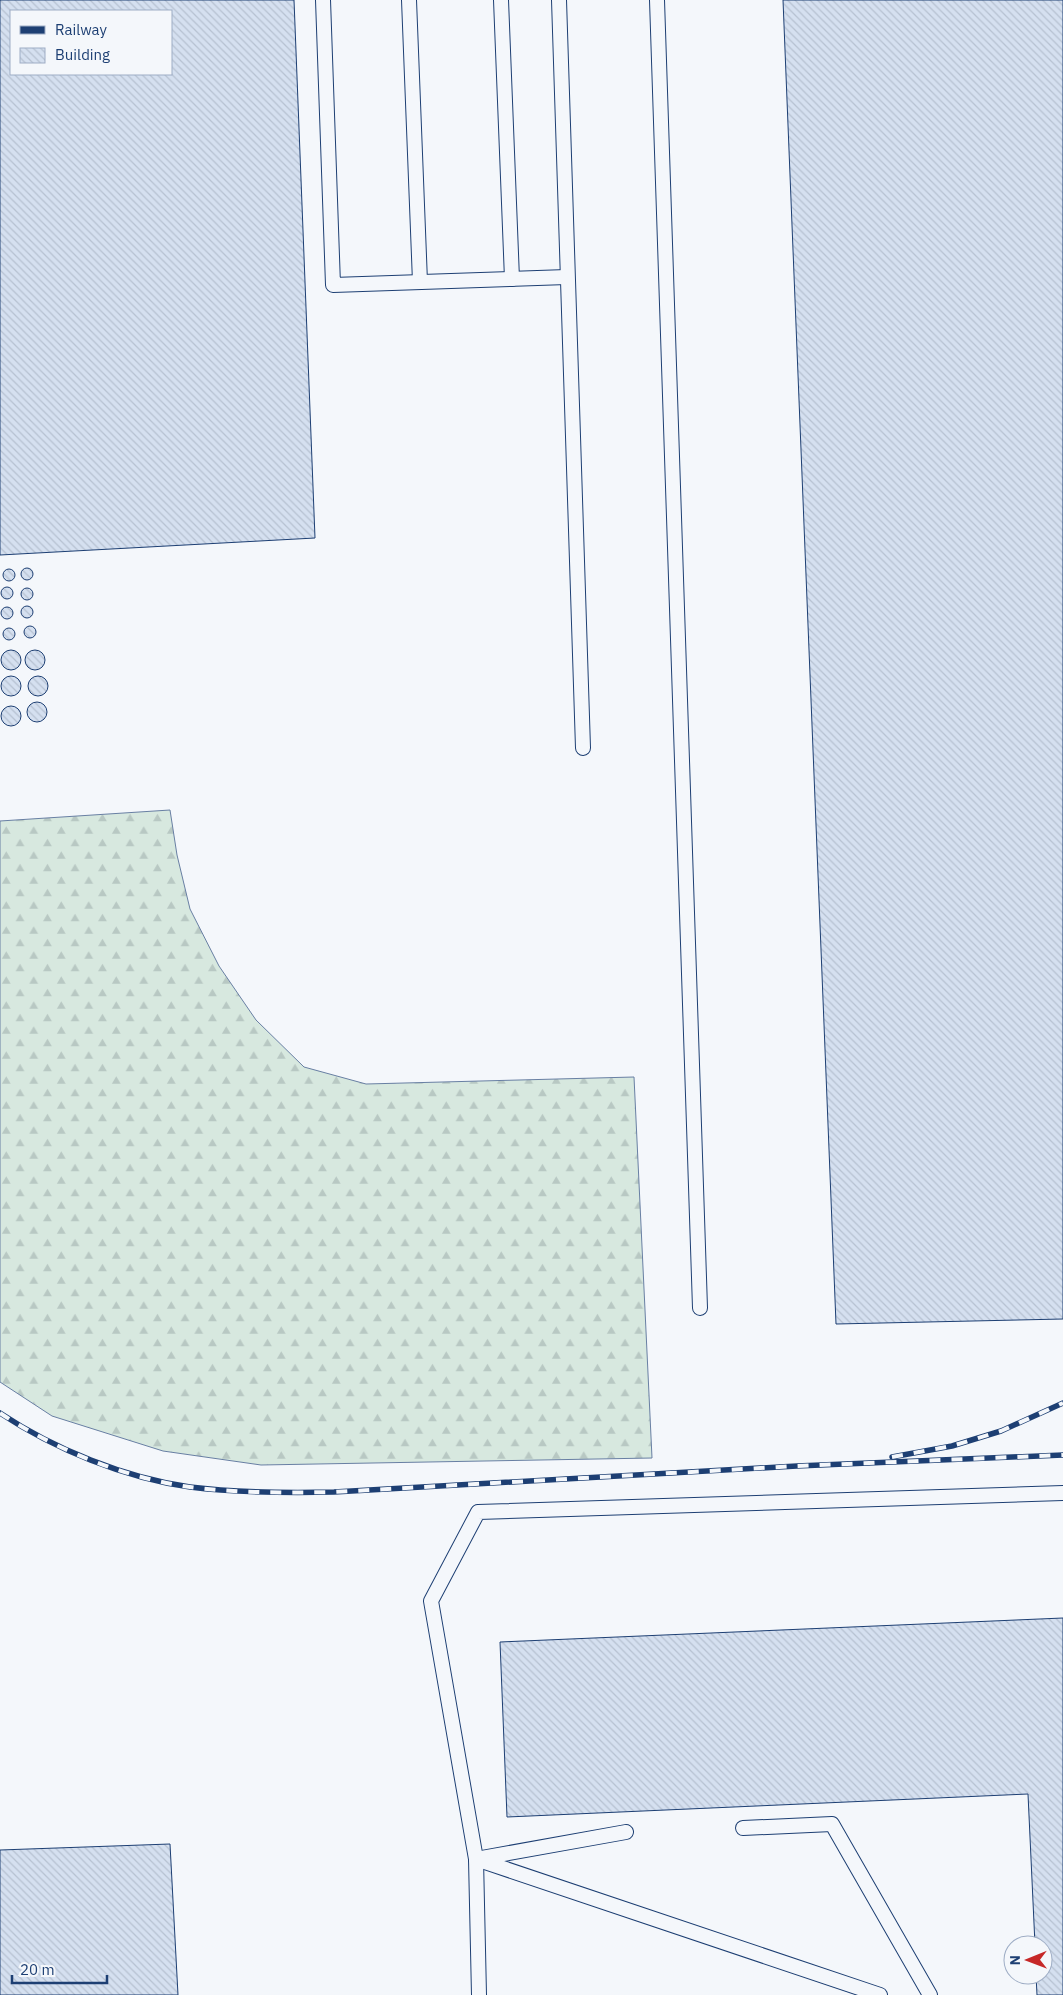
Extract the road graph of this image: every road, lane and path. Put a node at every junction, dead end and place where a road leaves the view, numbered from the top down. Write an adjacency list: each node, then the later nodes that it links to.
1 (323, 0): 8 (lane)
2 (409, 0): 8 (lane)
3 (501, 0): 7 (lane)
4 (559, 0): 6 (lane)
5 (657, 0): 10 (lane)
6 (567, 277): 7 (lane); 9 (lane)
7 (512, 279): 8 (lane)
8 (420, 282)
9 (583, 748)
10 (700, 1308)
11 (1063, 1493): 14 (lane)
12 (743, 1828): 17 (lane)
13 (626, 1832): 14 (lane)
14 (476, 1859): 15 (lane); 16 (lane)
15 (478, 1995)
16 (880, 1995)
17 (930, 1995)

